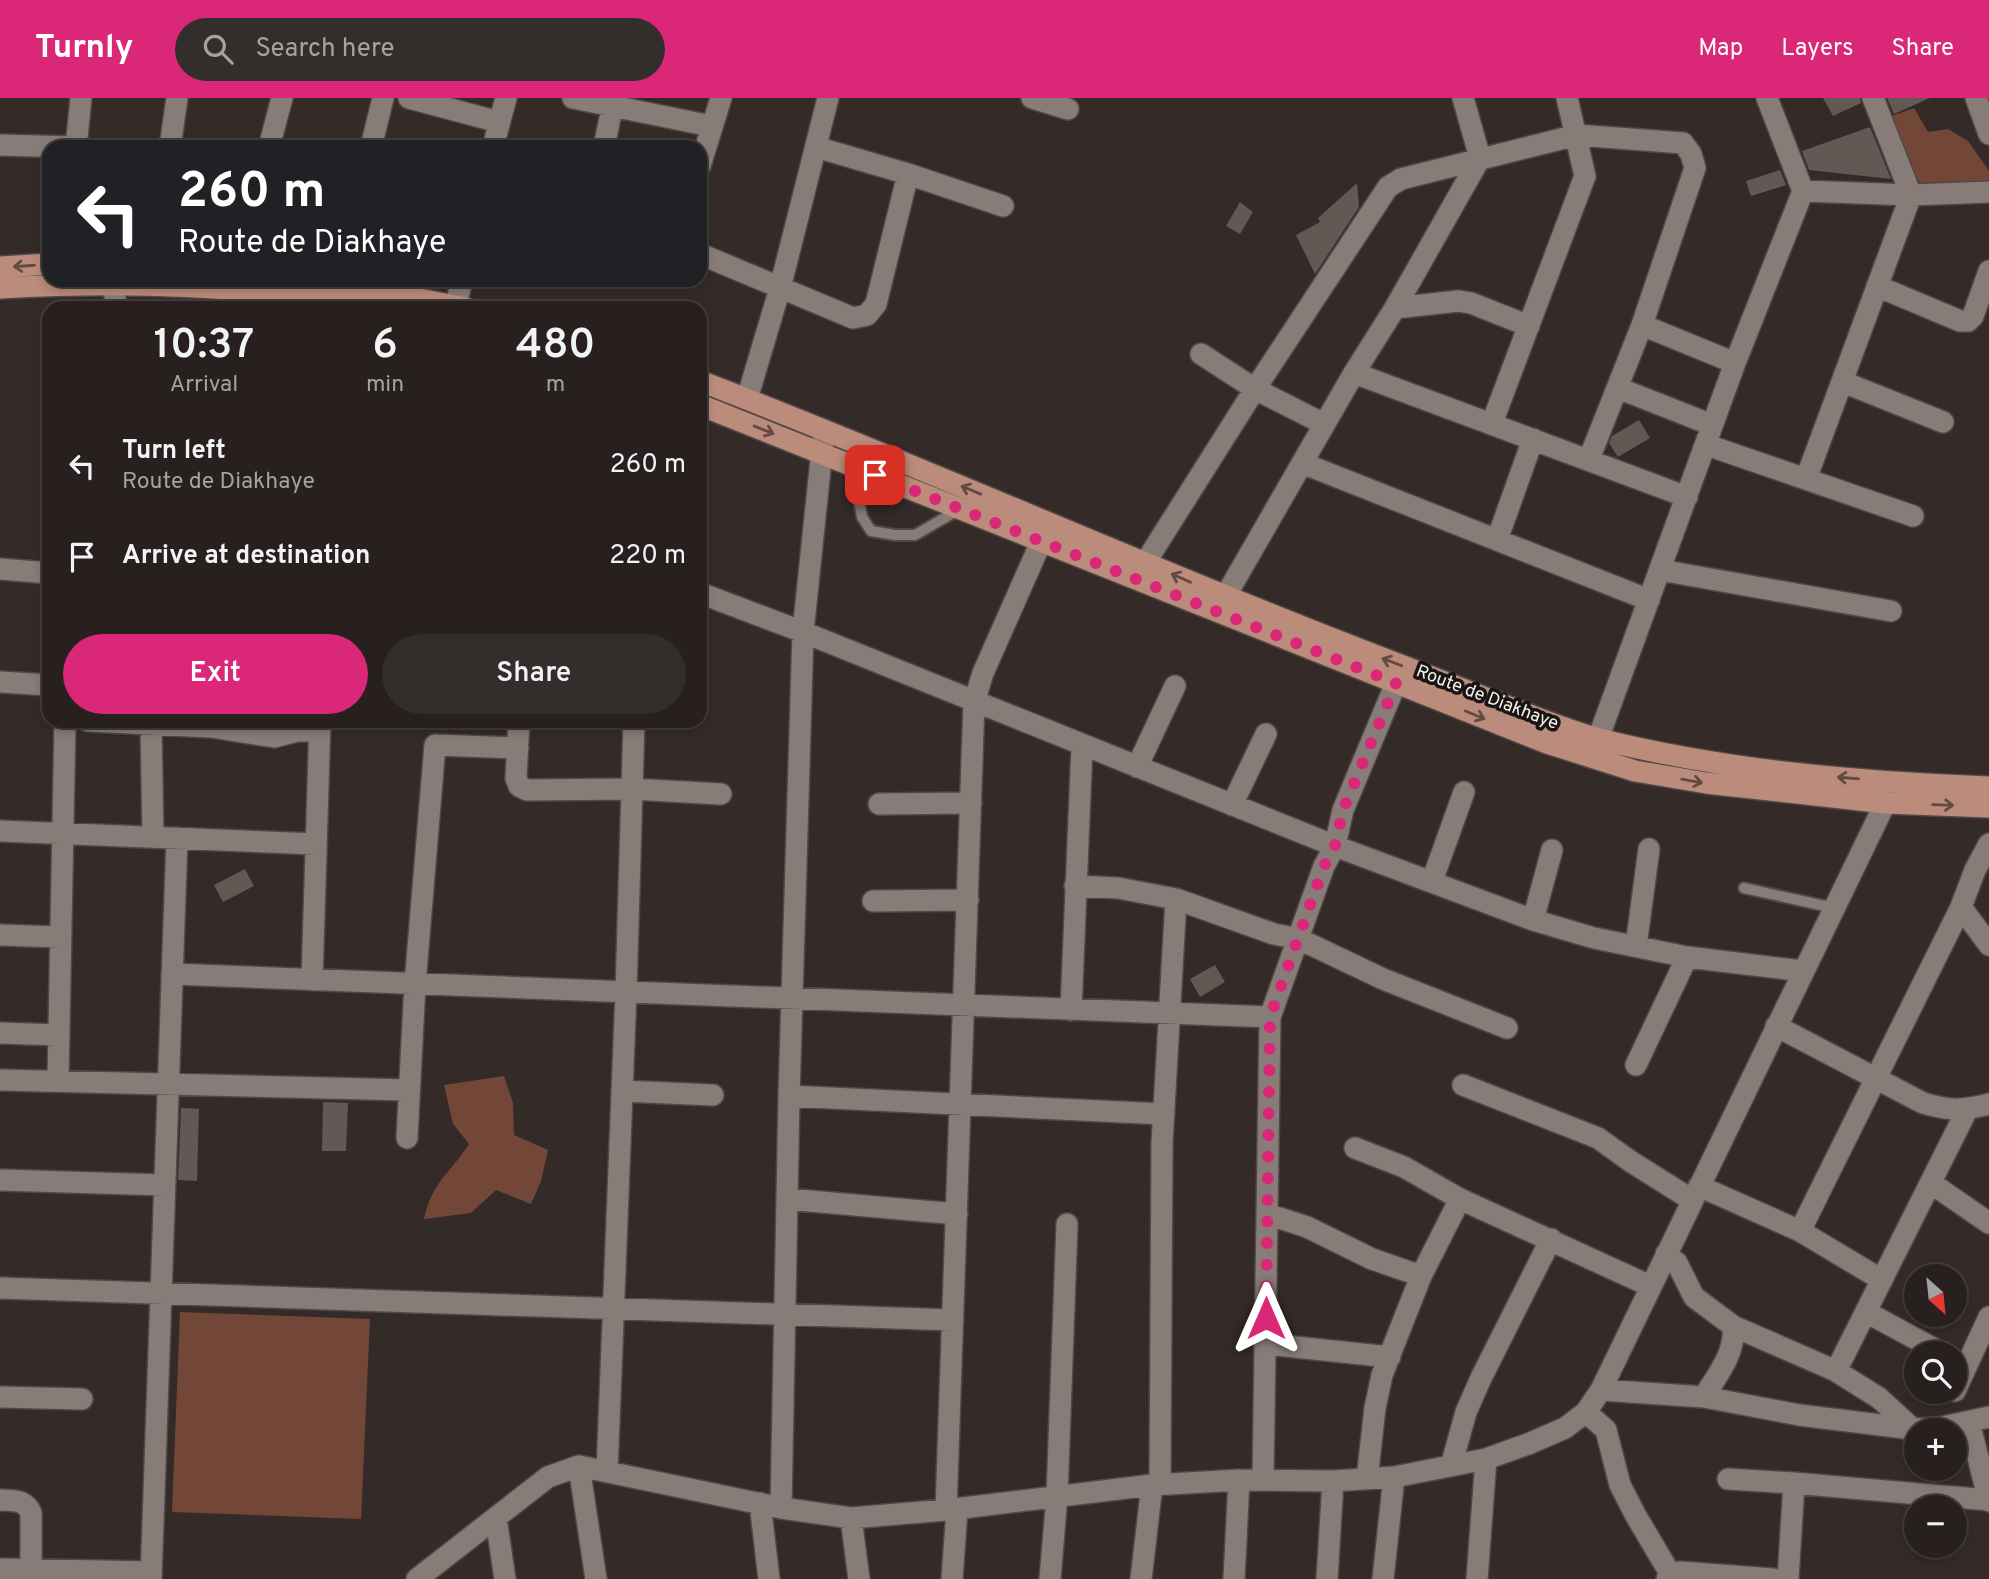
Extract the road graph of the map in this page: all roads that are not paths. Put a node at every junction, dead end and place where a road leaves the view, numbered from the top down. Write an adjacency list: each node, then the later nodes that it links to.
1 (81, 98): 22 (street)
2 (177, 98): 23 (street)
3 (282, 98): 24 (street)
4 (383, 98): 25 (street)
5 (409, 98): 18 (street)
6 (506, 98): 18 (street)
7 (573, 98): 16 (street)
8 (721, 98): 19 (street)
9 (828, 98): 31 (street)
10 (1032, 98): 17 (street)
11 (1463, 98): 32 (street)
12 (1567, 98): 21 (street)
13 (1768, 98): 34 (street)
14 (1872, 98): 36 (street)
15 (1976, 98): 20 (street)
16 (613, 102): 19 (street); 27 (street)
17 (1068, 109)
18 (499, 122): 26 (street)
19 (711, 127): 28 (street)
20 (1989, 134)
21 (1577, 135): 32 (street); 51 (street); 52 (street)
22 (77, 140)
23 (171, 140)
24 (271, 140)
25 (373, 140)
26 (495, 140)
27 (605, 140)
28 (707, 141)
29 (0, 145): 30 (street)
30 (42, 146)
31 (816, 147): 33 (street); 47 (street)
32 (1480, 158): 50 (street); 58 (street)
33 (908, 174): 37 (street); 47 (street)
34 (1803, 191): 36 (street); 54 (street)
35 (1989, 192): 36 (street)
36 (1911, 195): 42 (street)
37 (1003, 206)
38 (707, 257): 47 (street)
39 (42, 264): 40 (main road, one-way to 40)
40 (0, 267)
41 (1989, 271): 42 (street)
42 (1877, 286): 56 (street)
43 (42, 287): 46 (main road)
44 (176, 287): 48 (main road)
45 (362, 287): 49 (main road)
46 (0, 288)
47 (780, 288): 60 (street)
48 (321, 301)
49 (430, 301)
50 (1395, 308): 52 (street); 55 (street)
51 (1642, 325): 54 (street); 59 (street)
52 (1529, 326): 63 (street)
53 (1201, 354): 58 (street)
54 (1735, 363): 66 (street)
55 (1354, 373): 63 (street); 64 (street)
56 (1843, 382): 62 (street); 72 (street)
57 (707, 384): 60 (main road, Route de Diakhaye)
58 (1255, 388): 64 (street); 78 (street)
59 (1618, 388): 66 (street); 69 (street)
60 (747, 399): 65 (main road, Route de Diakhaye)
61 (707, 408): 68 (main road, Route de Diakhaye, one-way to 68)
62 (1943, 422)
63 (1492, 423): 67 (street)
64 (1324, 424): 70 (street)
65 (824, 431): 68 (street); 78 (main road, Route de Diakhaye, one-way to 65)
66 (1709, 435): 72 (street); 73 (street)
67 (1533, 439): 69 (street); 76 (street)
68 (821, 453): 71 (main road, Route de Diakhaye); 86 (street)
69 (1589, 459): 73 (street)
70 (1303, 463): 76 (street); 83 (street)
71 (853, 466): 74 (main road, Route de Diakhaye); 74 (lane)
72 (1806, 479): 75 (street)
73 (1687, 497): 80 (street)
74 (960, 509): 77 (main road, Route de Diakhaye)
75 (1913, 516)
76 (1497, 540): 84 (street)
77 (1041, 542): 88 (main road, Route de Diakhaye); 91 (street)
78 (1145, 562): 83 (main road, Route de Diakhaye, one-way to 78)
79 (0, 569): 81 (street)
80 (1660, 570): 84 (street); 85 (street)
81 (42, 572)
82 (707, 596): 86 (street)
83 (1224, 597): 100 (main road, Route de Diakhaye, one-way to 83)
84 (1649, 600): 100 (street)
85 (1891, 611)
86 (803, 632): 91 (street); 143 (street)
87 (0, 682): 89 (street)
88 (1396, 683): 110 (main road, Route de Diakhaye, one-way to 110); 120 (street)
89 (42, 685)
90 (1175, 686): 103 (street)
91 (975, 702): 101 (street); 109 (street)
92 (65, 728): 115 (street)
93 (151, 728): 116 (street)
94 (230, 728): 95 (street)
95 (311, 728)
96 (320, 728): 118 (street)
97 (519, 728): 102 (street)
98 (634, 728): 106 (street)
99 (1266, 734): 112 (street)
100 (1598, 739): 104 (main road, Route de Diakhaye, one-way to 100)
101 (1082, 746): 103 (street); 124 (street)
102 (518, 748): 106 (street); 141 (street)
103 (1137, 767): 112 (street)
104 (1895, 781): 105 (main road, Route de Diakhaye); 110 (street)
105 (1989, 786)
106 (632, 789): 108 (street); 142 (street)
107 (1464, 792): 123 (street)
108 (721, 794)
109 (971, 803): 111 (street); 127 (street)
110 (1886, 803): 113 (main road, Route de Diakhaye, one-way to 113); 130 (street)
111 (878, 804)
112 (1232, 805): 120 (street)
113 (1989, 807)
114 (0, 831): 115 (street)
115 (62, 834): 116 (street); 133 (street)
116 (153, 837): 117 (street)
117 (177, 838): 118 (street); 139 (street)
118 (316, 844): 140 (street)
119 (1989, 844): 129 (street)
120 (1335, 846): 123 (street); 134 (street)
121 (1649, 849): 136 (street)
122 (1552, 850): 131 (street)
123 (1432, 881): 131 (street)
124 (1075, 886): 126 (street); 145 (street)
125 (1744, 888): 130 (lane)
126 (1176, 899): 134 (street); 146 (street)
127 (968, 900): 128 (street); 144 (street)
128 (873, 901)
129 (1961, 907): 135 (street); 153 (street)
130 (1834, 908): 138 (street)
131 (1533, 920): 136 (street)
132 (0, 935): 133 (street)
133 (61, 937): 151 (street)
134 (1299, 939): 147 (street); 149 (street)
135 (1989, 945)
136 (1636, 946): 137 (street)
137 (1687, 957): 138 (street); 152 (street)
138 (1803, 971): 148 (street)
139 (172, 974): 140 (street); 156 (street)
140 (312, 980): 141 (street)
141 (415, 984): 142 (street); 158 (street)
142 (626, 992): 143 (street); 159 (street)
143 (792, 999): 144 (street); 161 (street)
144 (965, 1005): 145 (street); 163 (street)
145 (1071, 1010): 146 (street)
146 (1168, 1013): 147 (street); 165 (street)
147 (1270, 1017): 175 (street)
148 (1776, 1026): 153 (street); 171 (street)
149 (1507, 1028)
150 (0, 1033): 151 (street)
151 (59, 1035): 155 (street)
152 (1636, 1065)
153 (1875, 1079): 164 (street); 178 (street)
154 (0, 1080): 155 (street)
155 (58, 1081): 156 (street)
156 (168, 1084): 158 (street); 170 (street)
157 (1463, 1085): 171 (street)
158 (410, 1090): 166 (street)
159 (622, 1091): 160 (street); 186 (street)
160 (713, 1095)
161 (789, 1096): 163 (street); 172 (street)
162 (1989, 1104): 164 (street)
163 (961, 1105): 165 (street); 174 (street)
164 (1967, 1110): 169 (street)
165 (1164, 1114): 216 (street)
166 (407, 1139)
167 (1355, 1148): 173 (street)
168 (0, 1180): 170 (street)
169 (1931, 1183): 176 (street); 182 (street)
170 (164, 1185): 185 (street)
171 (1696, 1193): 178 (street); 180 (street)
172 (787, 1199): 174 (street); 188 (street)
173 (1460, 1199): 179 (street); 181 (street)
174 (957, 1213): 190 (street)
175 (1267, 1214): 181 (street); 193 (street)
176 (1989, 1223)
177 (1067, 1224): 217 (street)
178 (1800, 1231): 182 (street)
179 (1551, 1239): 183 (street); 207 (street)
180 (1666, 1254): 183 (street); 191 (street)
181 (1421, 1276): 195 (street)
182 (1882, 1280): 187 (street)
183 (1650, 1286): 197 (street)
184 (0, 1288): 185 (street)
185 (161, 1293): 186 (street); 227 (street)
186 (614, 1309): 188 (street); 208 (street)
187 (1866, 1312): 192 (street); 196 (street)
188 (785, 1315): 190 (street); 221 (street)
189 (1989, 1317): 194 (street)
190 (953, 1320): 222 (street)
191 (1733, 1326): 196 (street); 199 (street)
192 (1920, 1341)
193 (1266, 1344): 195 (street); 213 (street)
194 (1967, 1353)
195 (1390, 1357): 211 (street)
196 (1836, 1371): 203 (street)
197 (1601, 1390): 199 (street); 201 (street)
198 (0, 1397): 200 (street)
199 (1704, 1398): 204 (street)
200 (82, 1399)
201 (1586, 1412): 205 (street); 228 (street)
202 (1979, 1420): 219 (street)
203 (1904, 1421)
204 (1904, 1428)
205 (1486, 1458): 207 (street); 240 (street)
206 (579, 1466): 208 (street); 223 (street); 231 (street)
207 (1451, 1466): 209 (street)
208 (607, 1472): 220 (street)
209 (1394, 1477): 211 (street); 239 (street)
210 (1239, 1479): 213 (street); 216 (street); 237 (street)
211 (1367, 1479): 214 (street)
212 (1728, 1479): 215 (street)
213 (1263, 1480): 214 (street)
214 (1333, 1481): 238 (street)
215 (1794, 1483): 219 (street); 242 (street)
216 (1156, 1485): 217 (street); 236 (street)
217 (1057, 1496): 222 (street); 235 (street)
218 (0, 1500): 226 (street)
219 (1989, 1500)
220 (760, 1503): 221 (street); 232 (street)
221 (781, 1508): 224 (street)
222 (951, 1509): 224 (street); 234 (street)
223 (496, 1518): 229 (street); 230 (street)
224 (851, 1518): 233 (street)
225 (0, 1569): 226 (street)
226 (38, 1573): 227 (street)
227 (151, 1576)
228 (1669, 1577): 241 (street)
229 (418, 1579)
230 (505, 1579)
231 (596, 1579)
232 (769, 1579)
233 (859, 1579)
234 (952, 1579)
235 (1050, 1579)
236 (1141, 1579)
237 (1234, 1579)
238 (1326, 1579)
239 (1383, 1579)
240 (1477, 1579)
241 (1773, 1579)
242 (1788, 1579)

